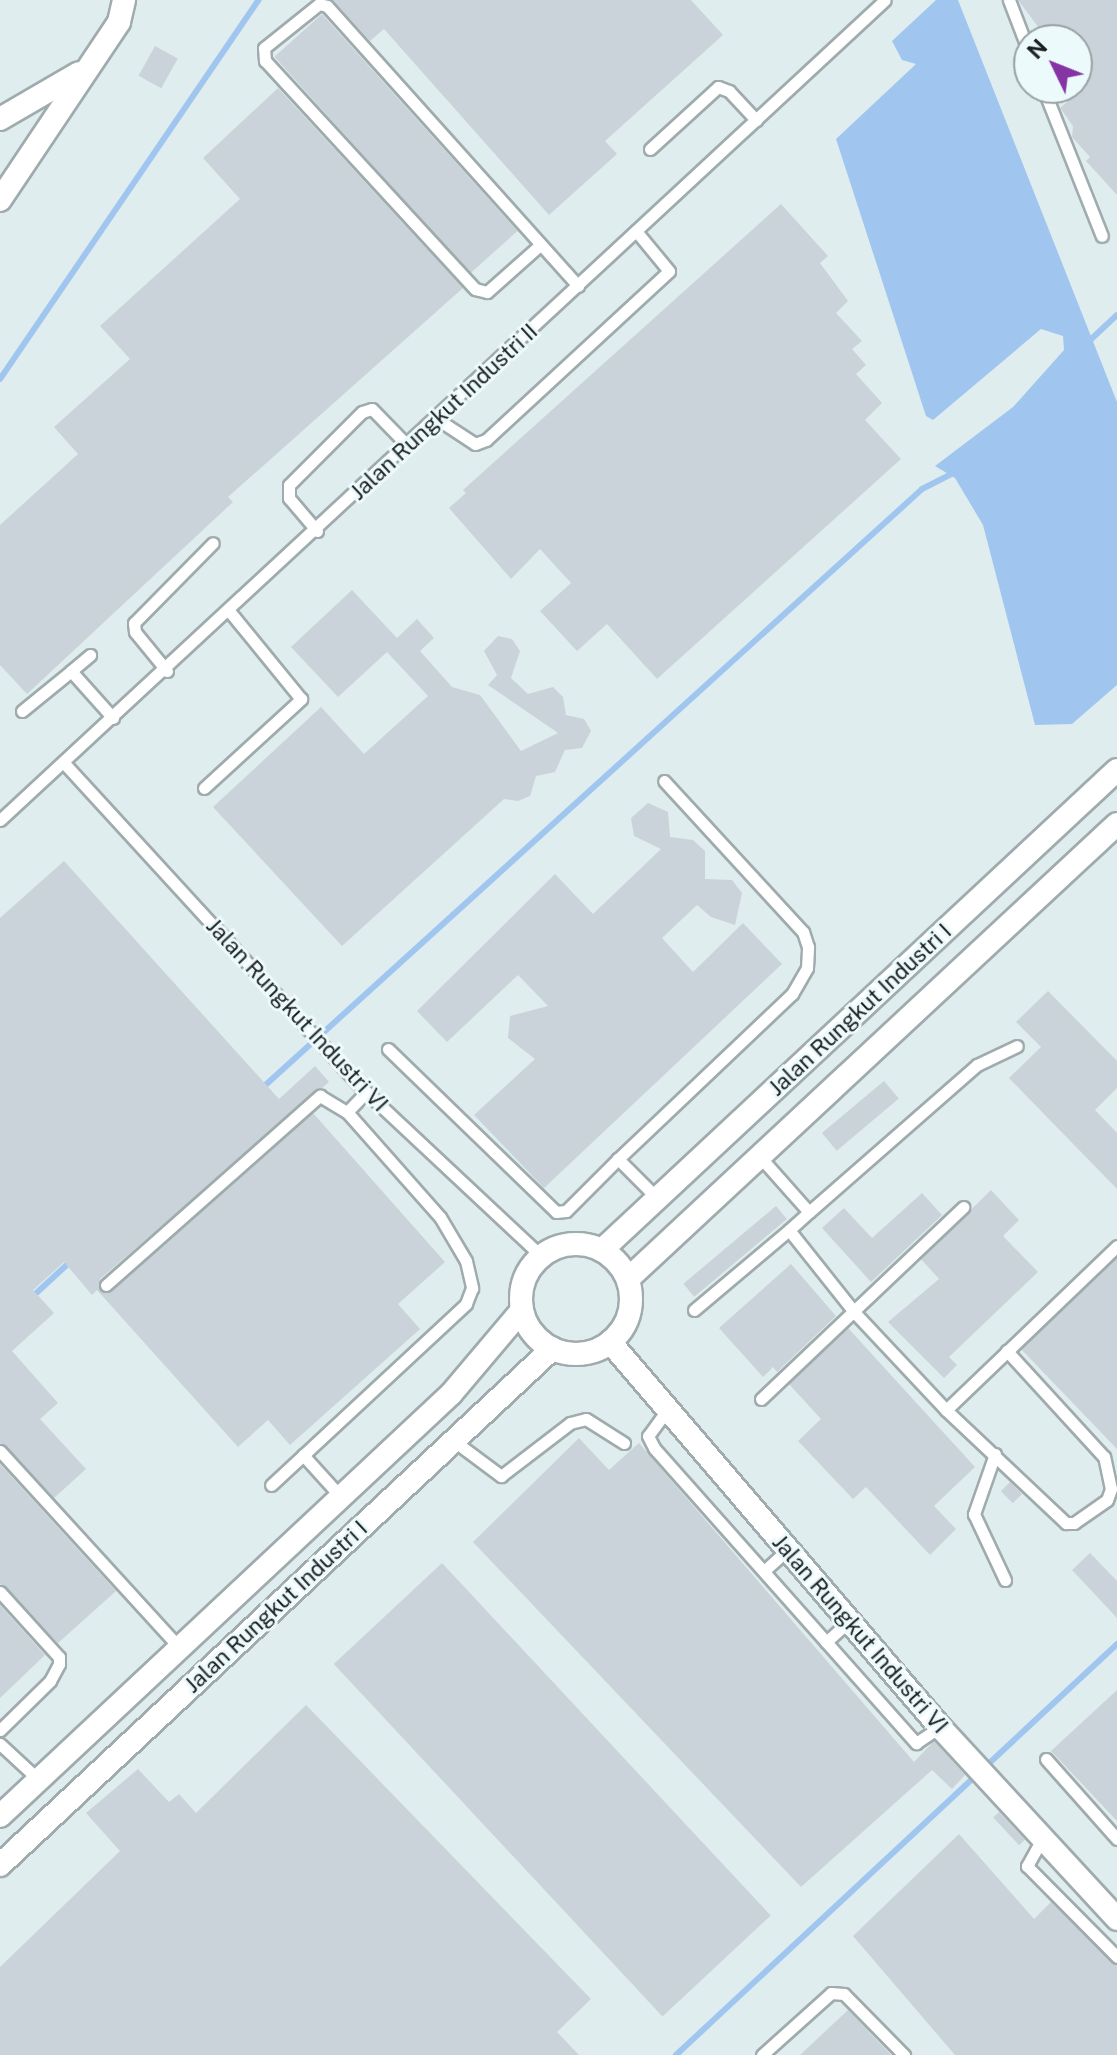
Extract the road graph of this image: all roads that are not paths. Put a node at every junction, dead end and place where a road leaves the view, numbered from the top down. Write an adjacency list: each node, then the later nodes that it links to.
1 (124, 0): 5 (street)
2 (885, 0): 8 (lane, Jalan Rungkut Industri II)
3 (1009, 0): 4 (lane)
4 (1018, 24)
5 (84, 71): 7 (street); 10 (street)
6 (1049, 104): 12 (lane)
7 (0, 119)
8 (756, 120): 9 (lane); 11 (lane, Jalan Rungkut Industri II)
9 (650, 149)
10 (0, 200)
11 (636, 231): 14 (lane, Jalan Rungkut Industri II); 15 (lane)
12 (1102, 236)
13 (540, 245): 13 (lane); 14 (lane)
14 (578, 286): 15 (lane, Jalan Rungkut Industri II)
15 (437, 419): 16 (lane, Jalan Rungkut Industri II)
16 (408, 446): 17 (lane, Jalan Rungkut Industri II); 17 (lane)
17 (317, 531): 19 (lane, Jalan Rungkut Industri II)
18 (213, 543): 22 (lane)
19 (230, 612): 22 (lane, Jalan Rungkut Industri II); 28 (lane)
20 (90, 655): 21 (lane)
21 (71, 671): 23 (lane); 24 (lane)
22 (167, 671): 24 (lane, Jalan Rungkut Industri II)
23 (22, 711)
24 (113, 718): 25 (lane, Jalan Rungkut Industri II)
25 (64, 763): 29 (lane, Jalan Rungkut Industri II); 33 (lane, Jalan Rungkut Industri VI)
26 (1117, 770): 37 (street, Jalan Rungkut Industri I)
27 (664, 781): 36 (lane)
28 (204, 788)
29 (0, 820)
30 (1117, 824): 35 (street, Jalan Rungkut Industri I)
31 (1017, 1046): 39 (lane)
32 (388, 1049): 36 (lane)
33 (366, 1092): 34 (lane); 43 (lane, Jalan Rungkut Industri VI)
34 (347, 1112): 45 (lane); 59 (lane)
35 (761, 1158): 39 (lane); 44 (street, Jalan Rungkut Industri I)
36 (618, 1159): 37 (lane)
37 (658, 1200): 42 (street, Jalan Rungkut Industri I)
38 (963, 1207): 48 (lane)
39 (809, 1212): 40 (lane)
40 (789, 1230): 47 (lane); 48 (lane)
41 (1117, 1246): 51 (lane)
42 (602, 1250): 43 (street); 44 (street)
43 (541, 1256): 46 (street)
44 (628, 1279): 49 (street)
45 (106, 1285)
46 (522, 1310): 50 (street); 61 (street, Jalan Rungkut Industri I)
47 (694, 1310)
48 (855, 1313): 52 (lane); 54 (lane)
49 (610, 1342): 50 (street); 53 (street, Jalan Rungkut Industri VI)
50 (552, 1349): 55 (street, Jalan Rungkut Industri I)
51 (1007, 1351): 54 (lane); 58 (lane)
52 (761, 1399)
53 (667, 1410): 62 (street, Jalan Rungkut Industri VI); 63 (lane)
54 (946, 1410): 58 (lane)
55 (454, 1441): 56 (lane); 77 (street, Jalan Rungkut Industri I)
56 (624, 1443)
57 (0, 1451): 68 (lane)
58 (995, 1454): 64 (lane)
59 (303, 1455): 60 (lane); 61 (lane)
60 (271, 1485)
61 (341, 1497): 68 (street, Jalan Rungkut Industri I)
62 (787, 1550): 63 (lane); 66 (street, Jalan Rungkut Industri VI)
63 (765, 1570): 67 (lane)
64 (1005, 1580)
65 (0, 1592): 70 (lane)
66 (849, 1621): 67 (lane); 69 (street, Jalan Rungkut Industri VI)
67 (826, 1642): 69 (lane)
68 (180, 1648): 73 (street, Jalan Rungkut Industri I)
69 (940, 1727): 75 (street, Jalan Rungkut Industri VI)
70 (0, 1730)
71 (0, 1744): 73 (lane)
72 (1046, 1759): 76 (lane)
73 (39, 1780): 74 (street, Jalan Rungkut Industri I)
74 (0, 1816)
75 (1042, 1839): 78 (street, Jalan Rungkut Industri VI); 79 (lane)
76 (1117, 1839)
77 (0, 1865)
78 (1117, 1919)
79 (1117, 1957)
80 (762, 2055): 81 (lane)
81 (904, 2055)

